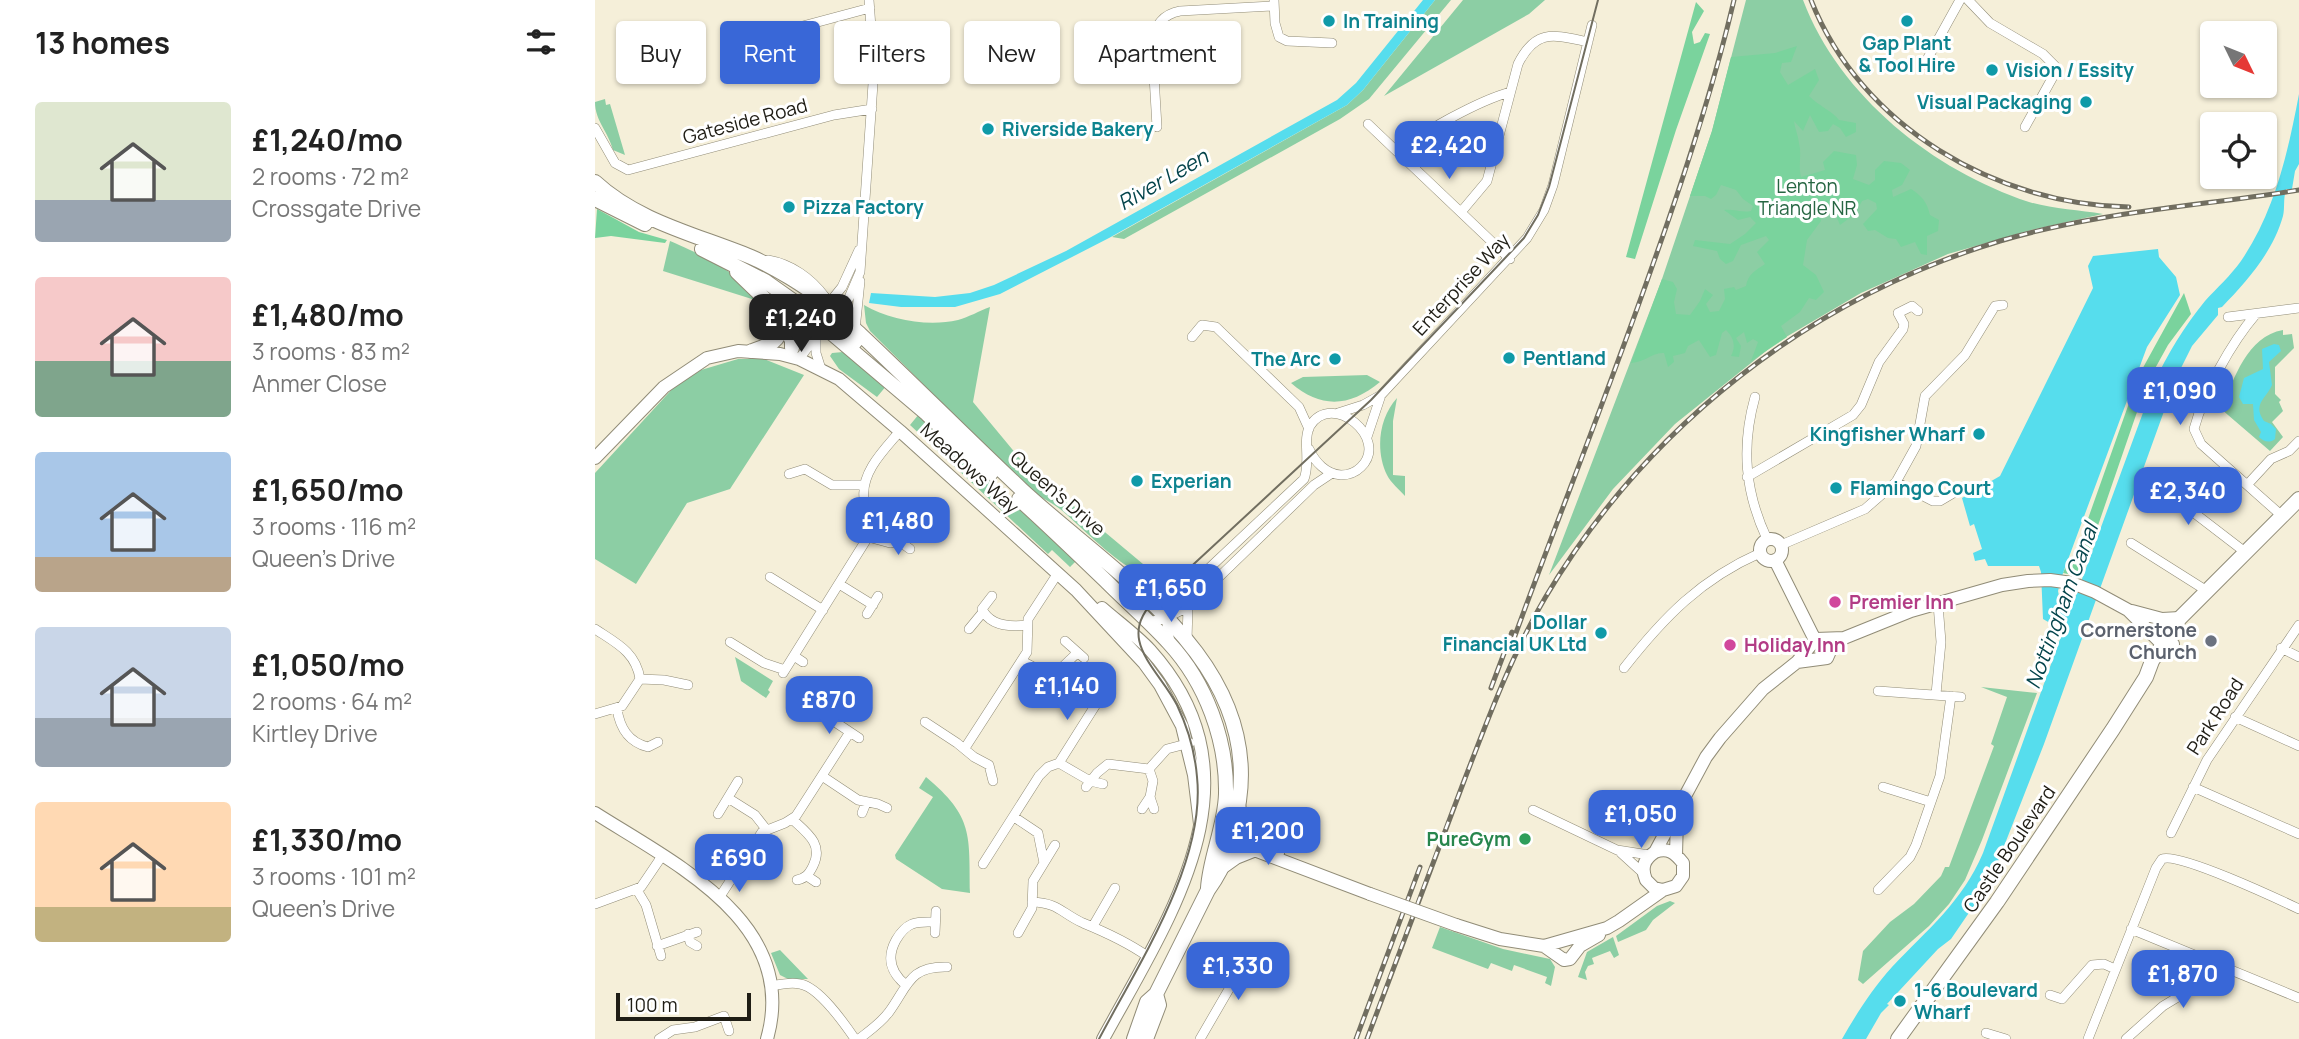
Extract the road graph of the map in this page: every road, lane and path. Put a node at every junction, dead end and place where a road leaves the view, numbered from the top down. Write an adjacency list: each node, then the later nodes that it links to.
1 (1960, 0): 9 (street)
2 (1968, 0): 14 (street)
3 (1274, 3): 8 (street); 13 (street)
4 (870, 4): 5 (street); 11 (street)
5 (813, 21)
6 (1592, 25): 7 (street, Enterprise Way)
7 (1588, 42): 10 (street); 22 (street, Enterprise Way)
8 (1332, 43)
9 (1924, 65)
10 (1510, 92): 16 (street); 19 (street)
11 (872, 109): 15 (street, Gateside Road); 20 (street)
12 (1368, 124): 16 (street)
13 (1157, 127)
14 (2025, 127)
15 (595, 128)
16 (1400, 154): 19 (street)
17 (595, 182): 21 (main road)
18 (595, 199): 21 (main road)
19 (1461, 212): 22 (street)
20 (861, 245): 23 (street); 29 (street)
21 (725, 253): 29 (main road, Queen's Drive); 29 (main road, Queen's Drive); 30 (main road)
22 (1510, 259): 36 (street, Enterprise Way)
23 (860, 272): 29 (street); 31 (street)
24 (2003, 305): 53 (street)
25 (2299, 309): 27 (street)
26 (1918, 311): 51 (street)
27 (2256, 314): 28 (street); 55 (street)
28 (2228, 317)
29 (826, 319): 31 (main road, Queen's Drive); 34 (street); 34 (street); 35 (street); 86 (main road, Queen's Drive)
30 (781, 323): 33 (main road); 34 (main road)
31 (855, 330): 74 (main road, Queen's Drive)
32 (1192, 337): 38 (street)
33 (752, 351): 34 (street, Meadows Way); 46 (street, Meadows Way)
34 (793, 354): 35 (street, Meadows Way)
35 (821, 369): 42 (street, Meadows Way)
36 (1381, 394): 39 (street, Enterprise Way); 43 (street, Enterprise Way)
37 (1755, 397): 51 (street)
38 (1299, 407): 40 (street, Enterprise Way); 41 (street)
39 (1338, 413): 40 (street, Enterprise Way); 43 (street)
40 (1324, 414): 41 (street)
41 (1309, 429): 45 (street)
42 (900, 431): 54 (street); 69 (street, Meadows Way)
43 (1367, 437): 49 (street, Enterprise Way)
44 (2299, 441): 55 (street)
45 (1309, 449): 49 (street); 73 (street)
46 (595, 458)
47 (812, 458): 48 (street)
48 (805, 469): 50 (street); 54 (street)
49 (1332, 473): 79 (street, Enterprise Way)
50 (789, 474)
51 (1747, 477): 61 (street)
52 (2150, 479): 66 (street)
53 (1896, 482): 56 (street); 64 (street)
54 (863, 485): 60 (street)
55 (2247, 485): 58 (street)
56 (1962, 488)
57 (2299, 499): 58 (main road, Castle Boulevard)
58 (2282, 516): 66 (main road, Castle Boulevard)
59 (909, 525): 62 (street)
60 (868, 537): 62 (street); 71 (street)
61 (1767, 539): 64 (street); 67 (street)
62 (899, 541): 65 (street)
63 (2131, 543): 72 (street)
64 (1781, 545): 68 (street)
65 (910, 549)
66 (2245, 552): 72 (main road, Castle Boulevard)
67 (1760, 553): 68 (street); 104 (street)
68 (1775, 560): 96 (street)
69 (1058, 573): 87 (street); 118 (street, Meadows Way)
70 (770, 577): 81 (street)
71 (839, 584): 78 (street); 81 (street)
72 (2207, 591): 85 (main road, Castle Boulevard); 95 (main road, Castle Boulevard)
73 (1182, 593): 74 (street); 84 (street)
74 (1145, 595): 84 (main road, Queen's Drive)
75 (879, 596): 78 (street)
76 (992, 597): 82 (street)
77 (1938, 604): 80 (street); 96 (street); 108 (street)
78 (873, 605): 83 (street)
79 (1188, 607): 84 (street, Enterprise Way); 93 (street)
80 (2123, 607): 85 (street); 95 (street)
81 (823, 610): 98 (street)
82 (983, 612): 87 (street); 90 (street)
83 (867, 614)
84 (1166, 618): 86 (street, Enterprise Way); 93 (main road, Queen's Drive); 94 (street)
85 (2180, 618): 95 (main road, Castle Boulevard)
86 (1149, 622): 94 (main road, Queen's Drive)
87 (1027, 625): 101 (street)
88 (2299, 625): 97 (street, Park Road)
89 (595, 629): 105 (street)
90 (969, 629)
91 (1065, 641): 101 (street)
92 (730, 642): 98 (street)
93 (1187, 642): 134 (main road, Queen's Drive)
94 (1170, 644): 145 (main road, Queen's Drive)
95 (2168, 644): 211 (main road, Castle Boulevard)
96 (1820, 645): 100 (street); 100 (street); 103 (street)
97 (2281, 648): 99 (street); 113 (street, Park Road)
98 (794, 656): 102 (street)
99 (2299, 657)
100 (1815, 660): 103 (street)
101 (1022, 661): 120 (street)
102 (803, 662)
103 (1797, 662): 142 (street)
104 (1625, 668)
105 (640, 679): 106 (street); 111 (street)
106 (688, 685)
107 (1878, 691): 108 (street)
108 (1936, 694): 132 (street)
109 (1101, 698): 121 (street)
110 (814, 708): 115 (street)
111 (617, 709): 112 (street); 117 (street)
112 (596, 712)
113 (2235, 717): 119 (street); 129 (street, Park Road)
114 (925, 722): 120 (street)
115 (850, 732): 116 (street); 123 (street)
116 (859, 738)
117 (658, 742)
118 (1193, 742): 122 (street); 195 (street, Meadows Way)
119 (2299, 746)
120 (965, 748): 124 (street)
121 (1059, 763): 126 (street); 143 (street)
122 (1149, 769): 126 (street); 130 (street)
123 (822, 776): 133 (street); 144 (street)
124 (993, 780)
125 (738, 781): 131 (street)
126 (1088, 784): 127 (street)
127 (1103, 784)
128 (1883, 787): 132 (street)
129 (2193, 787): 147 (street, Park Road); 148 (street)
130 (1150, 797): 136 (street); 137 (street)
131 (728, 798): 141 (street); 146 (street)
132 (1931, 802): 170 (street)
133 (866, 803): 135 (street); 140 (street)
134 (1238, 804): 149 (street); 150 (main road, Queen's Drive)
135 (887, 808)
136 (1142, 809)
137 (1153, 809)
138 (1533, 810): 154 (street)
139 (595, 813): 157 (street)
140 (862, 813)
141 (718, 814)
142 (1677, 814): 155 (street); 156 (street)
143 (1014, 817): 158 (street); 159 (street)
144 (792, 820): 146 (street); 162 (street)
145 (1222, 826): 150 (street); 152 (main road, Queen's Drive)
146 (766, 829): 172 (street)
147 (2171, 833)
148 (2299, 834)
149 (1250, 835): 150 (street); 161 (street)
150 (1233, 841): 152 (street); 153 (street); 160 (main road, Queen's Drive)
151 (1055, 845): 158 (street)
152 (1216, 845): 168 (main road, Queen's Drive)
153 (1256, 850): 160 (street); 161 (street)
154 (1617, 850): 155 (street); 163 (street)
155 (1652, 854): 156 (street); 163 (street)
156 (1676, 855): 169 (street)
157 (662, 856): 167 (street); 172 (street)
158 (1044, 863): 173 (street)
159 (983, 864)
160 (1222, 868): 168 (main road, Queen's Drive)
161 (1305, 871): 190 (street, bridge)
162 (807, 876): 164 (street); 165 (street)
163 (1644, 877): 169 (street); 178 (street)
164 (797, 880)
165 (816, 882)
166 (1115, 888): 171 (street)
167 (637, 890): 175 (street); 188 (street)
168 (1208, 890): 205 (main road, Queen's Drive)
169 (1663, 890): 178 (street)
170 (1878, 890)
171 (1109, 897): 174 (street); 181 (street)
172 (719, 898): 200 (street)
173 (1032, 902): 180 (street); 181 (street)
174 (1119, 902)
175 (595, 904)
176 (2299, 909): 183 (street)
177 (936, 911): 179 (street)
178 (1631, 912): 182 (street)
179 (935, 922): 185 (street); 199 (street)
180 (1024, 924): 184 (street); 186 (street)
181 (1093, 926): 195 (street)
182 (1607, 928): 187 (street); 191 (street)
183 (2131, 929): 197 (street); 198 (street)
184 (1035, 931)
185 (935, 933)
186 (1019, 933)
187 (1563, 941): 190 (street); 191 (street); 193 (street)
188 (657, 946): 189 (street); 194 (street)
189 (697, 946)
190 (1543, 946): 193 (street)
191 (1575, 951): 193 (street)
192 (1254, 953): 210 (street)
193 (1556, 955)
194 (661, 956)
195 (1147, 956): 209 (street, Meadows Way)
196 (947, 967): 199 (street)
197 (2222, 967): 202 (street); 214 (street)
198 (2115, 969): 201 (street); 213 (street)
199 (906, 985): 208 (street)
200 (772, 986): 207 (street); 208 (street)
201 (2050, 995)
202 (2299, 998)
203 (729, 1031): 206 (street)
204 (1986, 1033): 212 (street)
205 (1143, 1038)
206 (659, 1039)
207 (767, 1039)
208 (857, 1039)
209 (1103, 1039)
210 (1200, 1039)
211 (1898, 1039)
212 (2006, 1039)
213 (2088, 1039)
214 (2126, 1039)

